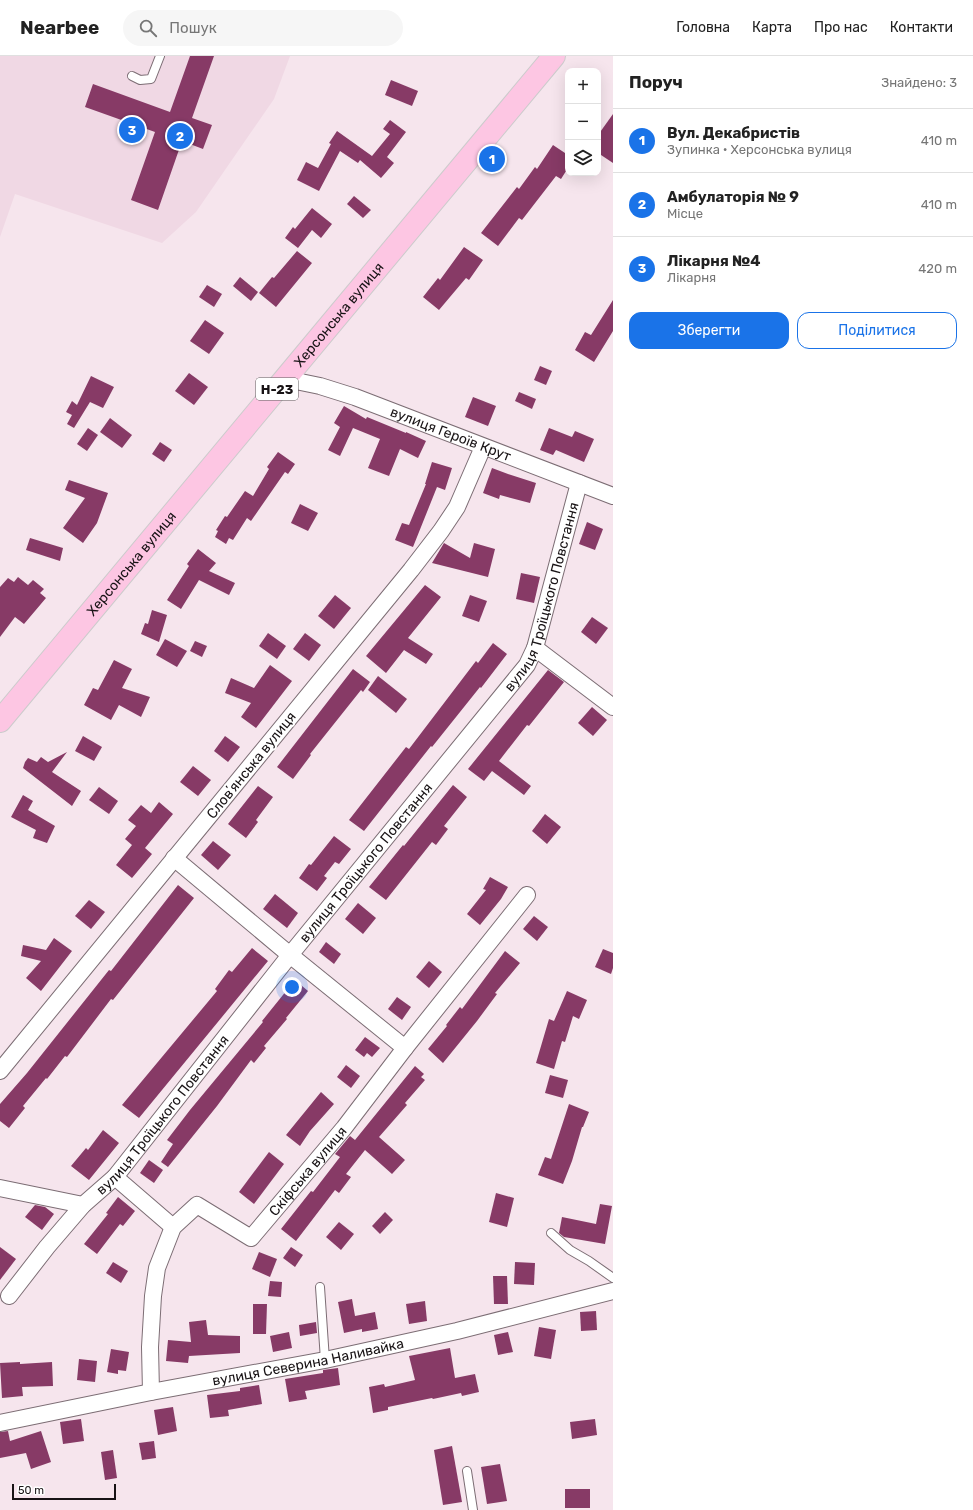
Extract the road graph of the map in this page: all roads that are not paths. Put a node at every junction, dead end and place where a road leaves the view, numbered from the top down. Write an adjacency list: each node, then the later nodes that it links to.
1 (160, 56): 3 (lane)
2 (554, 56): 4 (main road, Херсонська вулиця / Н-23)
3 (132, 76)
4 (286, 379): 5 (street, вулиця Героїв Крут); 10 (main road, Херсонська вулиця / Н-23)
5 (483, 447): 6 (street, вулиця Героїв Крут); 11 (street, Словʼянська вулиця)
6 (579, 483): 7 (street, вулиця Героїв Крут); 8 (street, вулиця Троїцького Повстання)
7 (613, 496)
8 (535, 648): 9 (street); 13 (street, вулиця Троїцького Повстання)
9 (613, 707)
10 (0, 721)
11 (174, 858): 13 (street); 15 (street, Словʼянська вулиця)
12 (527, 895): 14 (street, Скіфська вулиця)
13 (290, 955): 14 (street); 16 (street, вулиця Троїцького Повстання)
14 (405, 1048): 19 (street, Скіфська вулиця)
15 (0, 1071)
16 (115, 1177): 18 (street, вулиця Троїцького Повстання); 19 (street)
17 (0, 1188): 18 (street)
18 (83, 1205): 24 (street, вулиця Троїцького Повстання)
19 (173, 1227): 26 (street, Скіфська вулиця)
20 (551, 1233): 21 (lane)
21 (613, 1278)
22 (320, 1287): 25 (lane)
23 (613, 1291): 25 (street, вулиця Северина Наливайка)
24 (9, 1296)
25 (325, 1360): 26 (street, вулиця Северина Наливайка)
26 (151, 1392): 27 (street, вулиця Северина Наливайка)
27 (0, 1423)
28 (467, 1471): 29 (lane)
29 (473, 1510)

